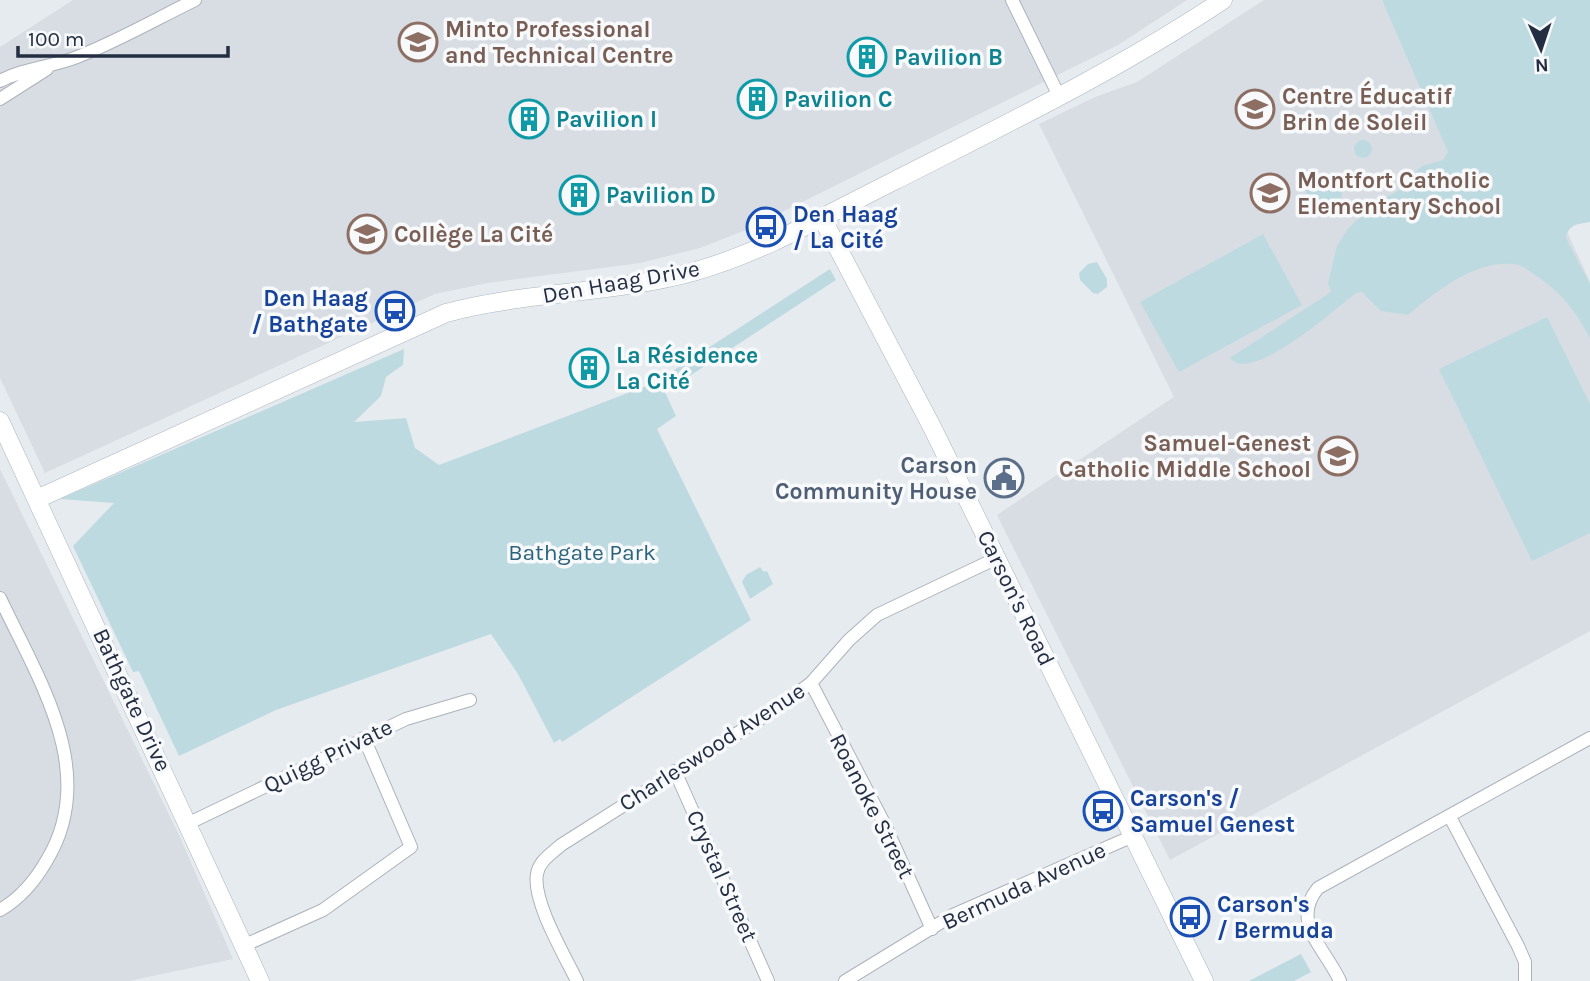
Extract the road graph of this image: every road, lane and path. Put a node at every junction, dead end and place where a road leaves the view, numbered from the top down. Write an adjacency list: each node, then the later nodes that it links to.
1 (195, 0): 4 (street)
2 (1012, 0): 6 (street)
3 (1223, 0): 6 (street, Den Haag Drive)
4 (50, 67): 5 (street); 7 (street)
5 (0, 81)
6 (1060, 98): 8 (street, Den Haag Drive)
7 (0, 99)
8 (822, 218): 10 (street, Den Haag Drive); 11 (street, Carson's Road)
9 (0, 421): 10 (street, Bathgate Drive)
10 (37, 499): 19 (street, Bathgate Drive)
11 (997, 558): 13 (street, Charleswood Avenue); 20 (street, Carson's Road)
12 (0, 598): 21 (street)
13 (811, 683): 17 (street, Charleswood Avenue); 22 (street, Roanoke Street)
14 (470, 699): 15 (street, Quigg Private)
15 (365, 738): 19 (street, Quigg Private); 23 (street)
16 (1590, 738): 18 (street)
17 (675, 771): 25 (street, Charleswood Avenue); 26 (street, Crystal Street)
18 (1450, 817): 29 (street); 30 (street)
19 (189, 823): 23 (street, Bathgate Drive)
20 (1133, 836): 22 (street, Bermuda Avenue); 28 (street, Carson's Road)
21 (0, 910)
22 (932, 929): 27 (street, Bermuda Avenue)
23 (245, 945): 24 (street, Bathgate Drive)
24 (260, 981)
25 (577, 981)
26 (768, 981)
27 (845, 981)
28 (1204, 981)
29 (1340, 981)
30 (1525, 981)

